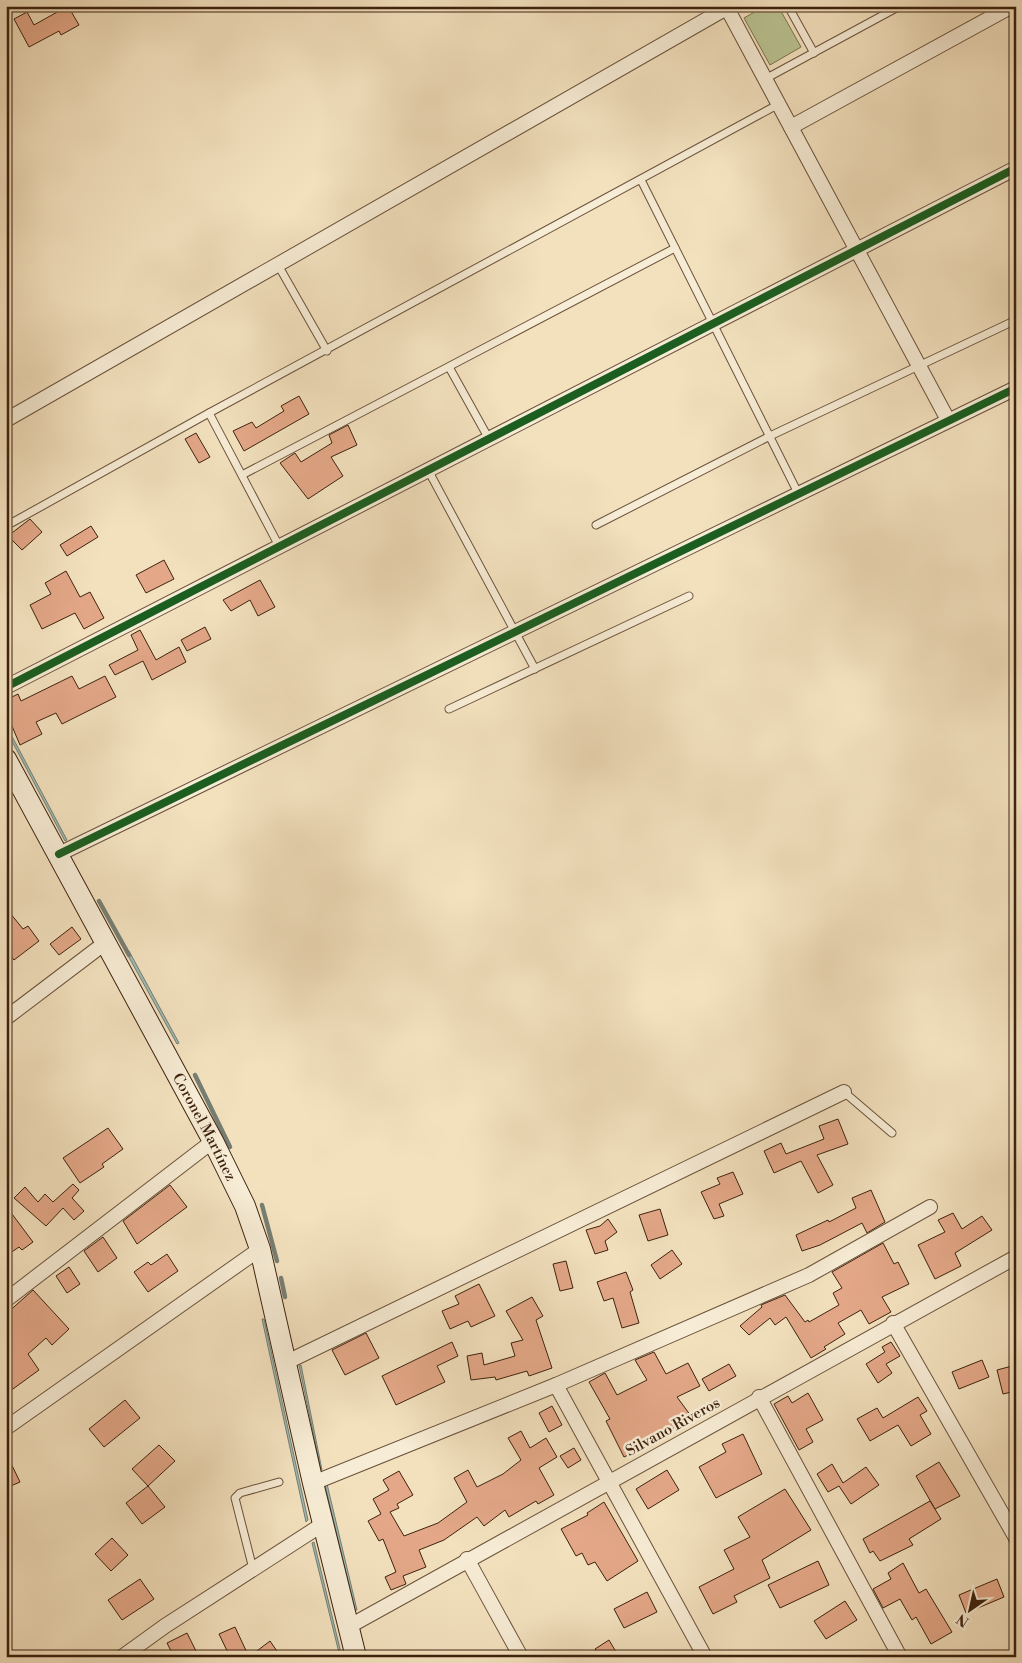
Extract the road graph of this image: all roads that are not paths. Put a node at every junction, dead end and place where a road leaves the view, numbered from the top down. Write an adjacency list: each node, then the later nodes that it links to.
1 (788, 6): 5 (lane)
2 (900, 6): 5 (lane)
3 (1012, 6): 8 (street)
4 (729, 7): 6 (street); 13 (street)
5 (814, 53): 6 (lane)
6 (765, 79): 7 (street)
7 (779, 104): 8 (street); 10 (lane)
8 (791, 126): 12 (street)
9 (1016, 168): 12 (street)
10 (640, 180): 11 (lane); 16 (lane)
11 (675, 248): 15 (lane); 18 (lane)
12 (858, 249): 15 (street); 17 (street)
13 (278, 265): 16 (lane); 21 (street)
14 (1016, 320): 17 (lane)
15 (713, 324): 23 (lane); 24 (street)
16 (327, 351): 20 (lane)
17 (920, 366): 22 (street); 23 (lane)
18 (449, 367): 24 (lane); 26 (lane)
19 (1016, 388): 22 (street)
20 (209, 413): 26 (lane); 29 (lane)
21 (6, 420)
22 (948, 420): 27 (street)
23 (770, 436): 27 (lane); 28 (lane)
24 (489, 439): 25 (street)
25 (428, 470): 30 (street); 32 (lane)
26 (242, 475): 30 (lane)
27 (798, 492): 32 (street)
28 (596, 525)
29 (6, 526)
30 (279, 546): 34 (street)
31 (689, 596): 33 (lane)
32 (515, 631): 33 (lane); 37 (street)
33 (535, 669): 35 (lane)
34 (6, 687)
35 (449, 709)
36 (6, 759): 37 (main road, Coronel Martínez)
37 (59, 854): 38 (main road, Coronel Martínez)
38 (105, 943): 39 (street); 42 (main road, Coronel Martínez)
39 (6, 1018)
40 (844, 1092): 41 (lane); 48 (street)
41 (892, 1133)
42 (213, 1141): 44 (main road, Coronel Martínez); 46 (street)
43 (930, 1207): 49 (street)
44 (260, 1249): 48 (main road, Coronel Martínez); 51 (street)
45 (1016, 1257): 47 (street, Silvano Riveros)
46 (6, 1300)
47 (893, 1323): 50 (street, Silvano Riveros); 56 (street)
48 (287, 1362): 54 (main road, Coronel Martínez)
49 (556, 1385): 52 (street); 54 (street)
50 (759, 1397): 52 (street, Silvano Riveros); 64 (street)
51 (6, 1428)
52 (610, 1481): 57 (street, Silvano Riveros); 63 (street)
53 (279, 1482): 58 (lane)
54 (313, 1484): 55 (main road, Coronel Martínez)
55 (326, 1532): 58 (street); 59 (main road, Coronel Martínez)
56 (1016, 1538)
57 (467, 1559): 59 (street, Silvano Riveros); 62 (street)
58 (253, 1569): 60 (street)
59 (348, 1626): 61 (main road, Coronel Martínez)
60 (122, 1657)
61 (356, 1657)
62 (521, 1657)
63 (705, 1657)
64 (900, 1657)

